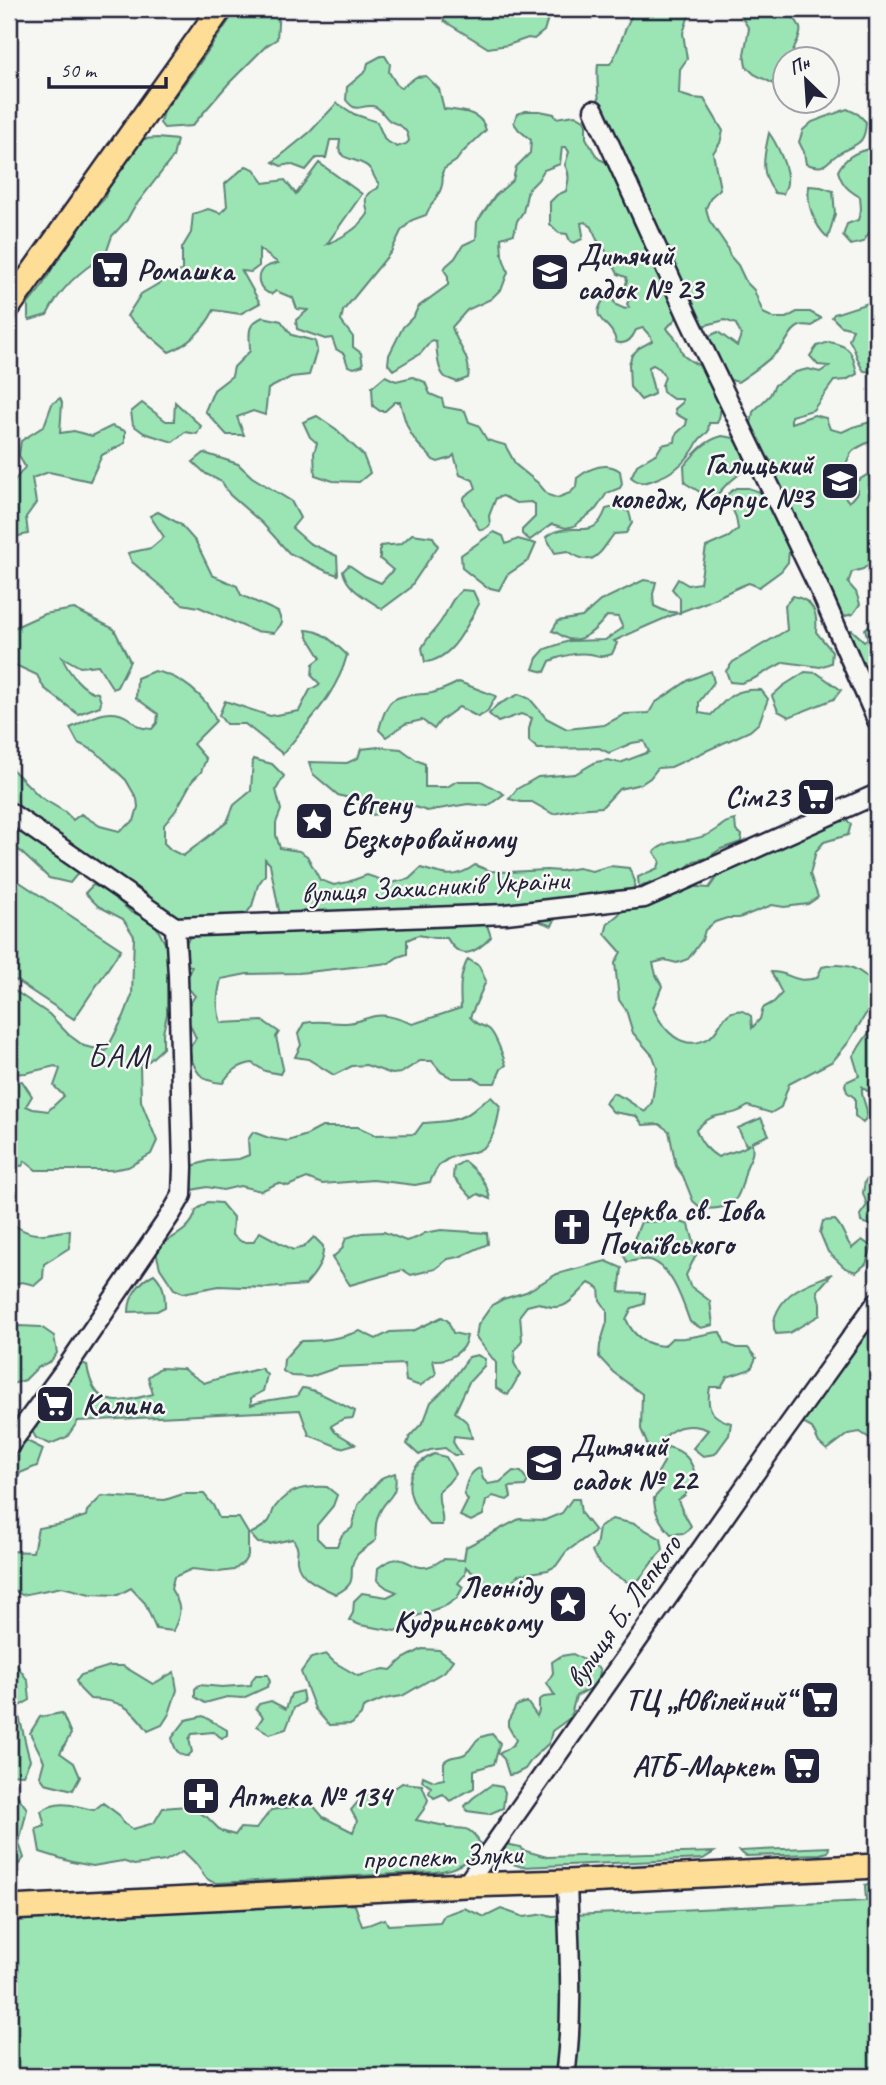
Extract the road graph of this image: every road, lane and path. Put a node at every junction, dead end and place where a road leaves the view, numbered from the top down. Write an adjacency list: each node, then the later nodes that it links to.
1 (220, 9): 3 (main road)
2 (594, 110): 4 (street)
3 (9, 306)
4 (877, 720)
5 (877, 794): 7 (street, вулиця Захисників України)
6 (9, 812): 7 (street)
7 (174, 927): 9 (street)
8 (877, 1302): 12 (street, вулиця Б. Лепкого)
9 (9, 1446)
10 (877, 1866): 11 (main road, проспект Злуки)
11 (567, 1882): 12 (main road, проспект Злуки); 14 (street)
12 (466, 1885): 13 (main road, проспект Злуки)
13 (9, 1908)
14 (565, 2076)

